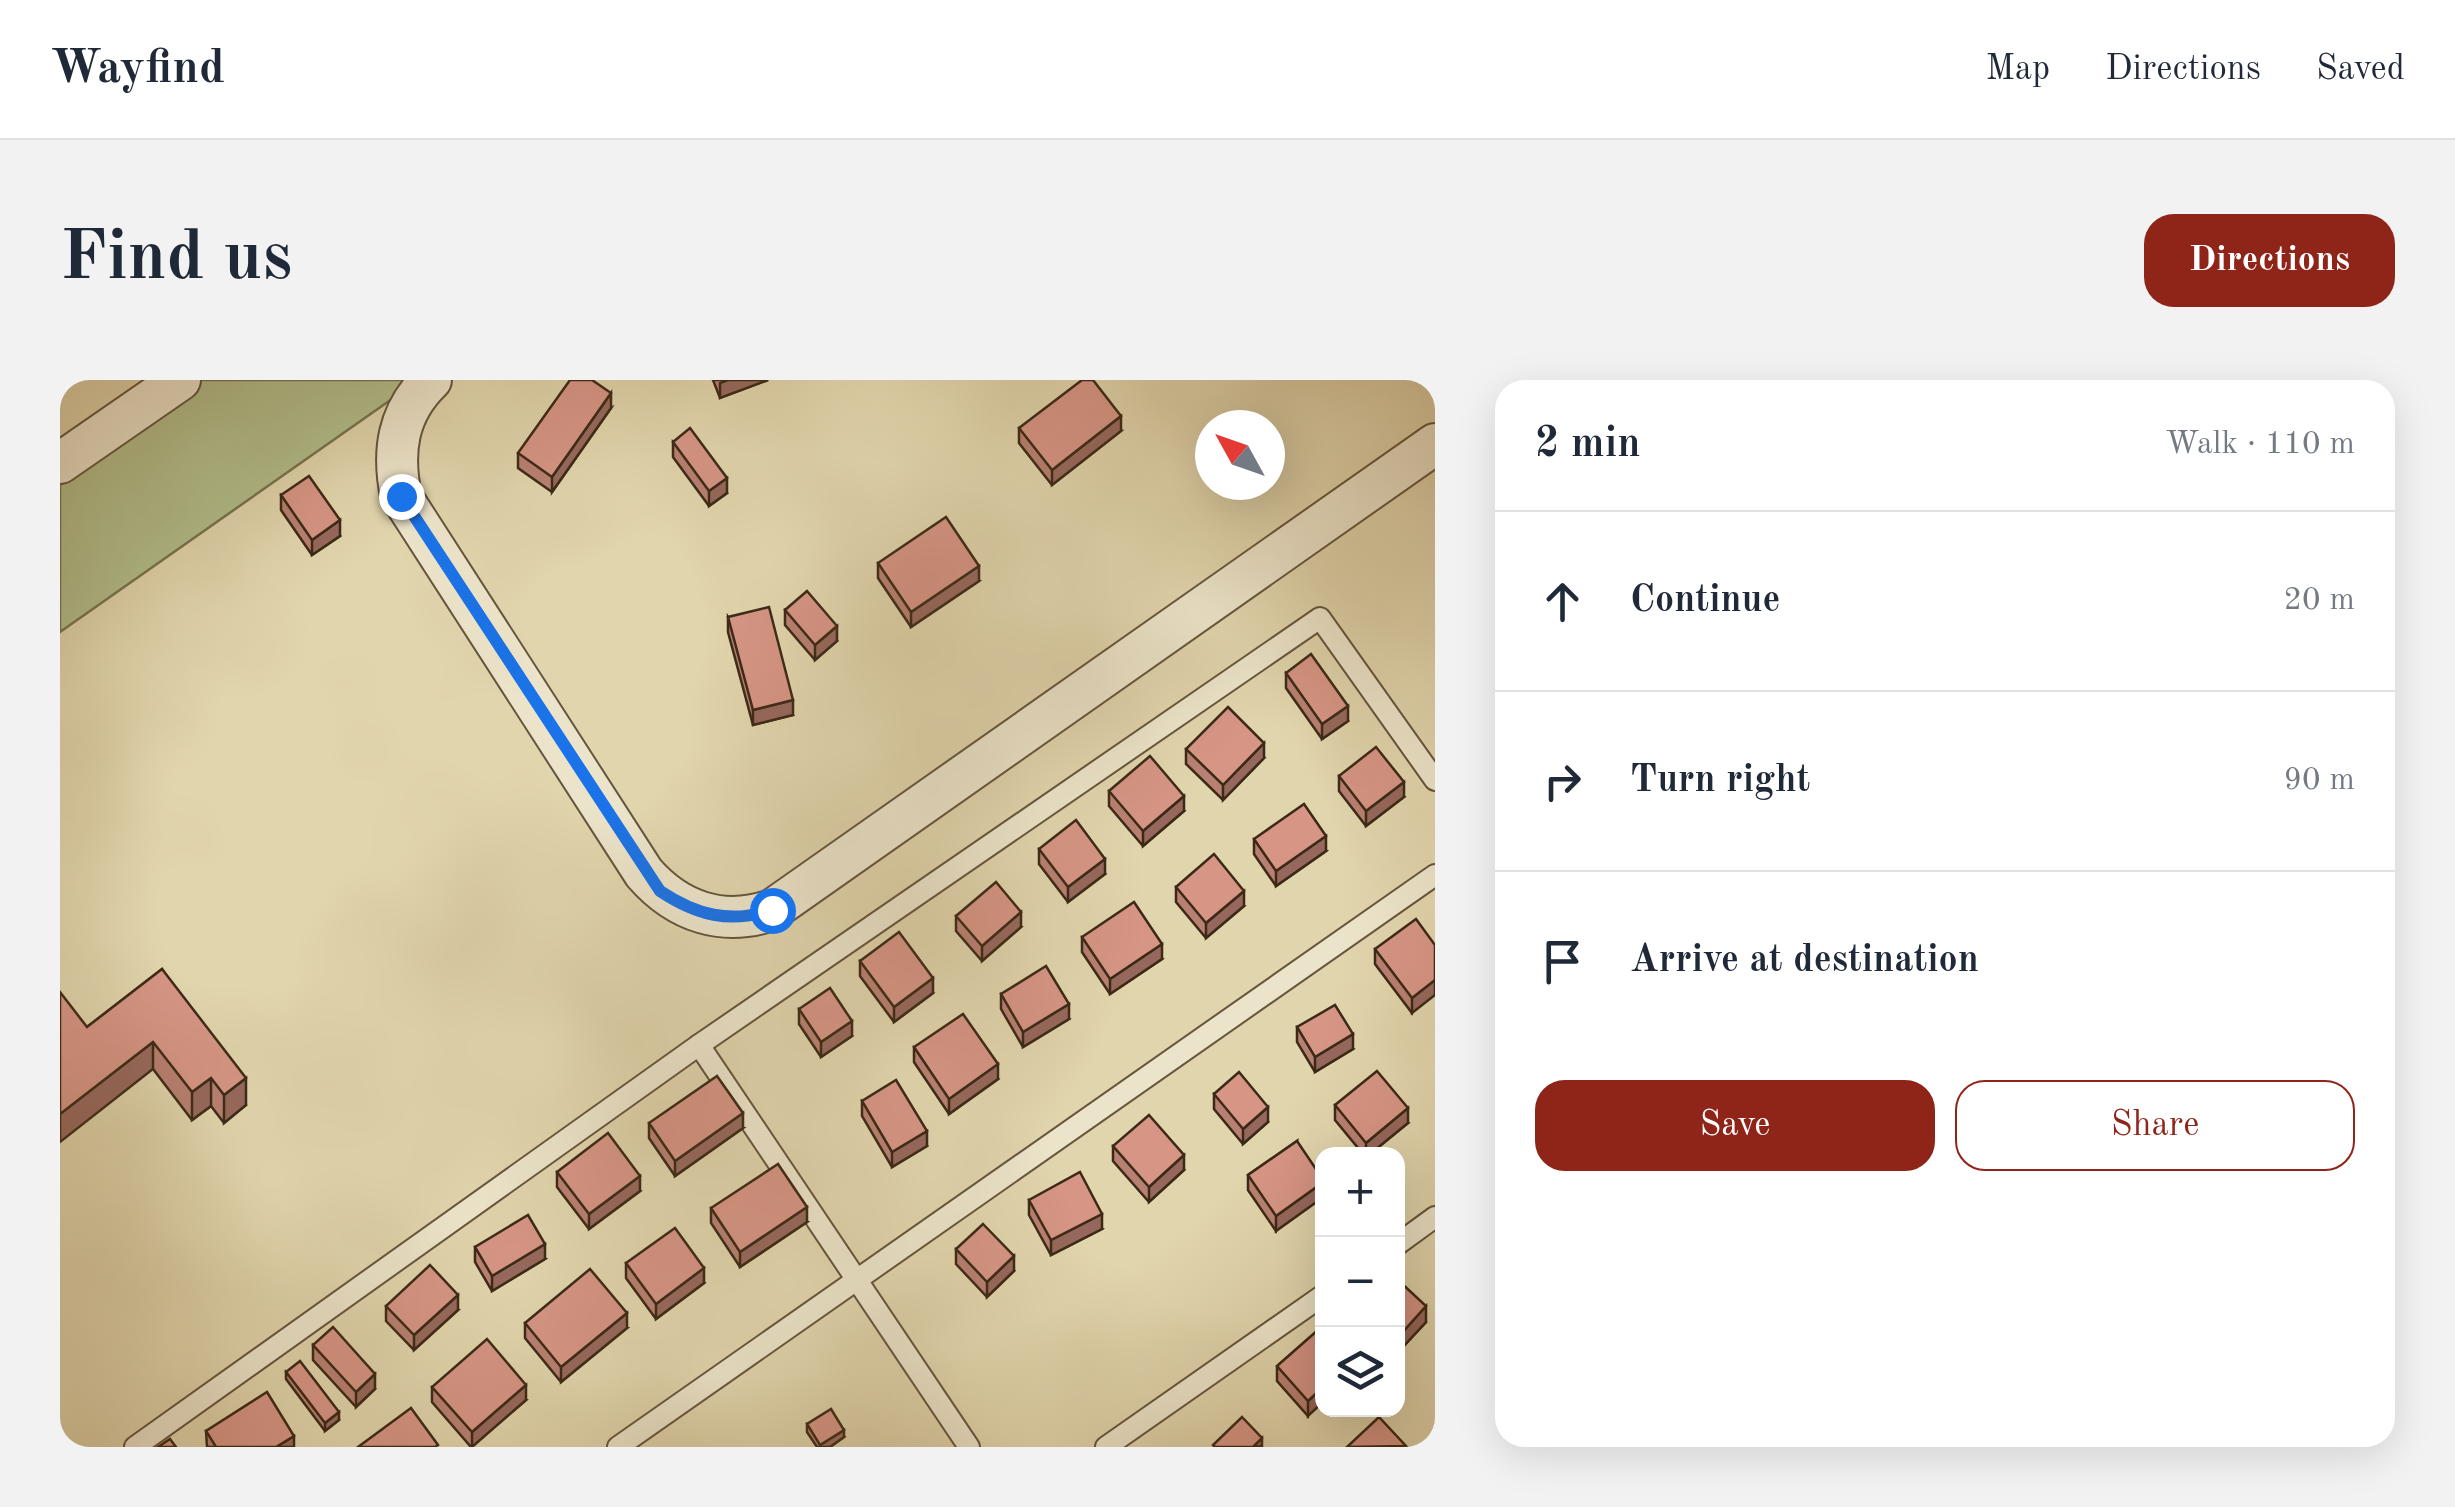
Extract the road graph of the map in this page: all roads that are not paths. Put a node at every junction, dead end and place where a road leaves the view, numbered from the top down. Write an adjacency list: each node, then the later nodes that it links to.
1 (180, 380): 4 (street)
2 (431, 380): 3 (street)
3 (1435, 444)
4 (60, 463)
5 (1435, 780): 7 (lane)
6 (1435, 874): 10 (lane)
7 (699, 1045): 10 (lane); 12 (lane)
8 (1435, 1218): 9 (lane)
9 (1405, 1239)
10 (854, 1280): 13 (lane); 14 (lane)
11 (1315, 1301): 15 (lane)
12 (135, 1447)
13 (618, 1447)
14 (969, 1447)
15 (1106, 1447)

